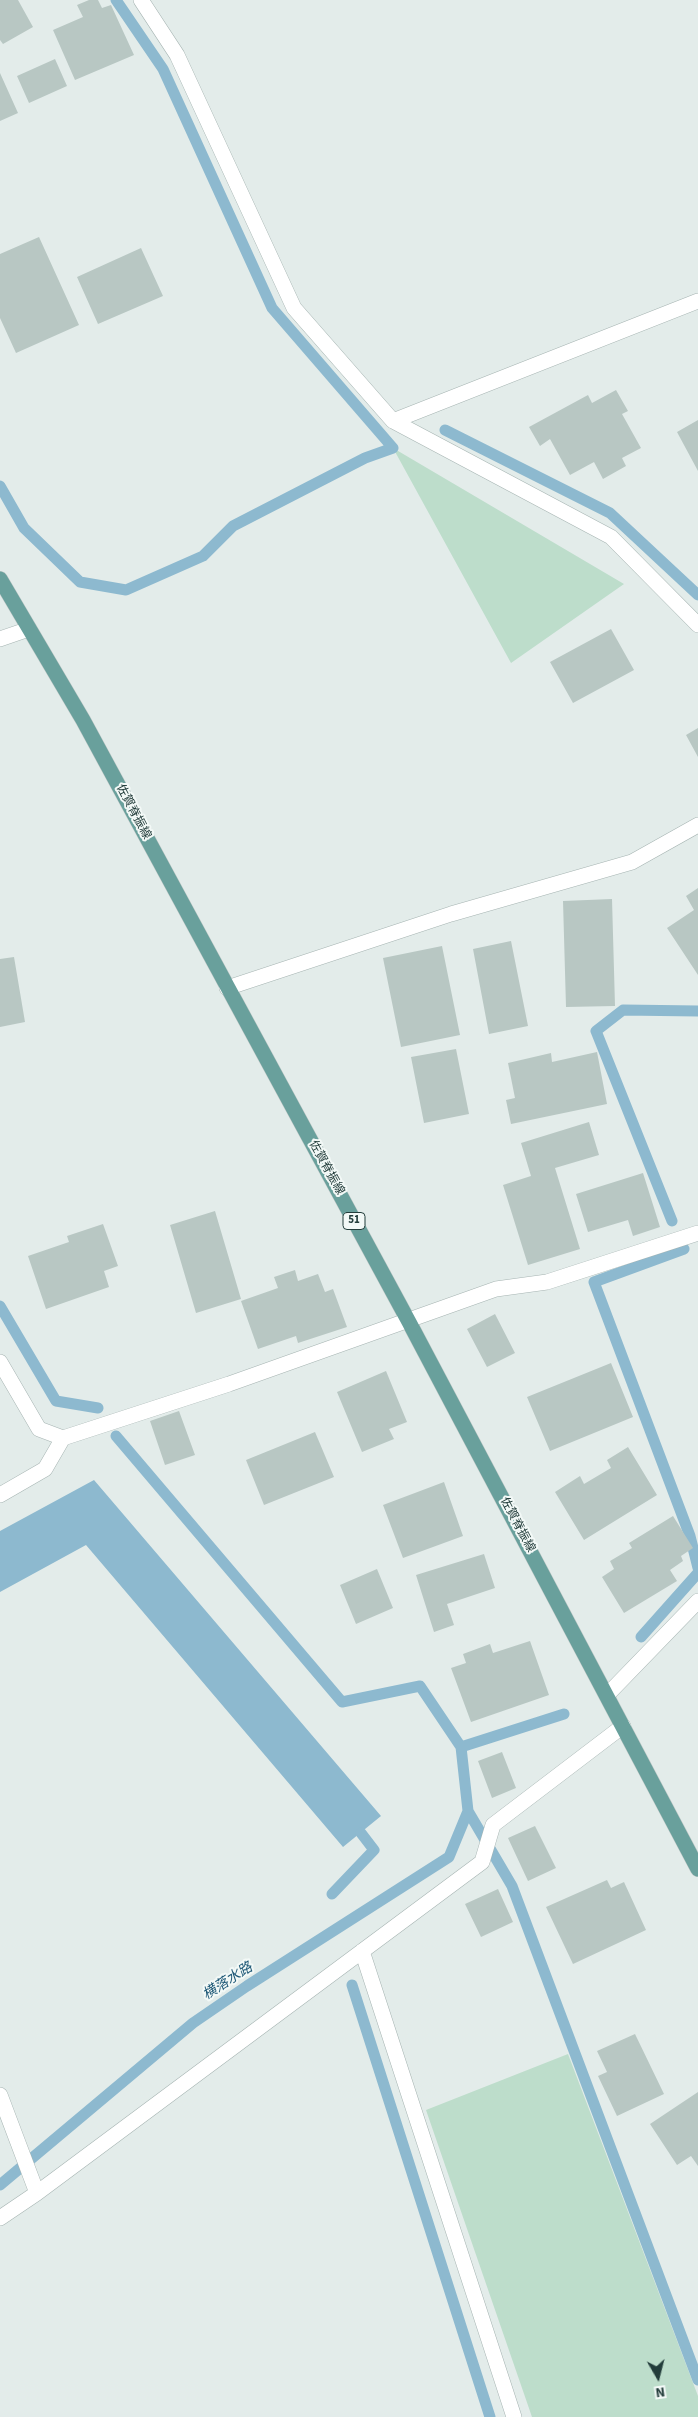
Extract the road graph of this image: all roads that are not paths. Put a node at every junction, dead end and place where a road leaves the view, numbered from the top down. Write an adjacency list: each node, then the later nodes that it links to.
1 (141, 0): 3 (street)
2 (698, 301): 3 (street)
3 (393, 420): 5 (street)
4 (0, 579): 6 (main road, 佐賀脊振線 / 51)
5 (698, 625)
6 (29, 629): 7 (street); 9 (main road, 佐賀脊振線 / 51)
7 (0, 639)
8 (698, 825): 9 (street)
9 (228, 988): 11 (main road, 佐賀脊振線 / 51)
10 (698, 1233): 11 (street)
11 (409, 1322): 13 (street); 16 (main road, 佐賀脊振線 / 51)
12 (0, 1362): 13 (street)
13 (63, 1438): 14 (street)
14 (0, 1495)
15 (698, 1601): 16 (street)
16 (607, 1695): 17 (main road, 佐賀脊振線 / 51)
17 (623, 1726): 18 (main road, 佐賀脊振線 / 51); 19 (street)
18 (698, 1869)
19 (362, 1951): 21 (street); 23 (street)
20 (0, 2095): 21 (street)
21 (37, 2193): 22 (street)
22 (0, 2218)
23 (514, 2417)

